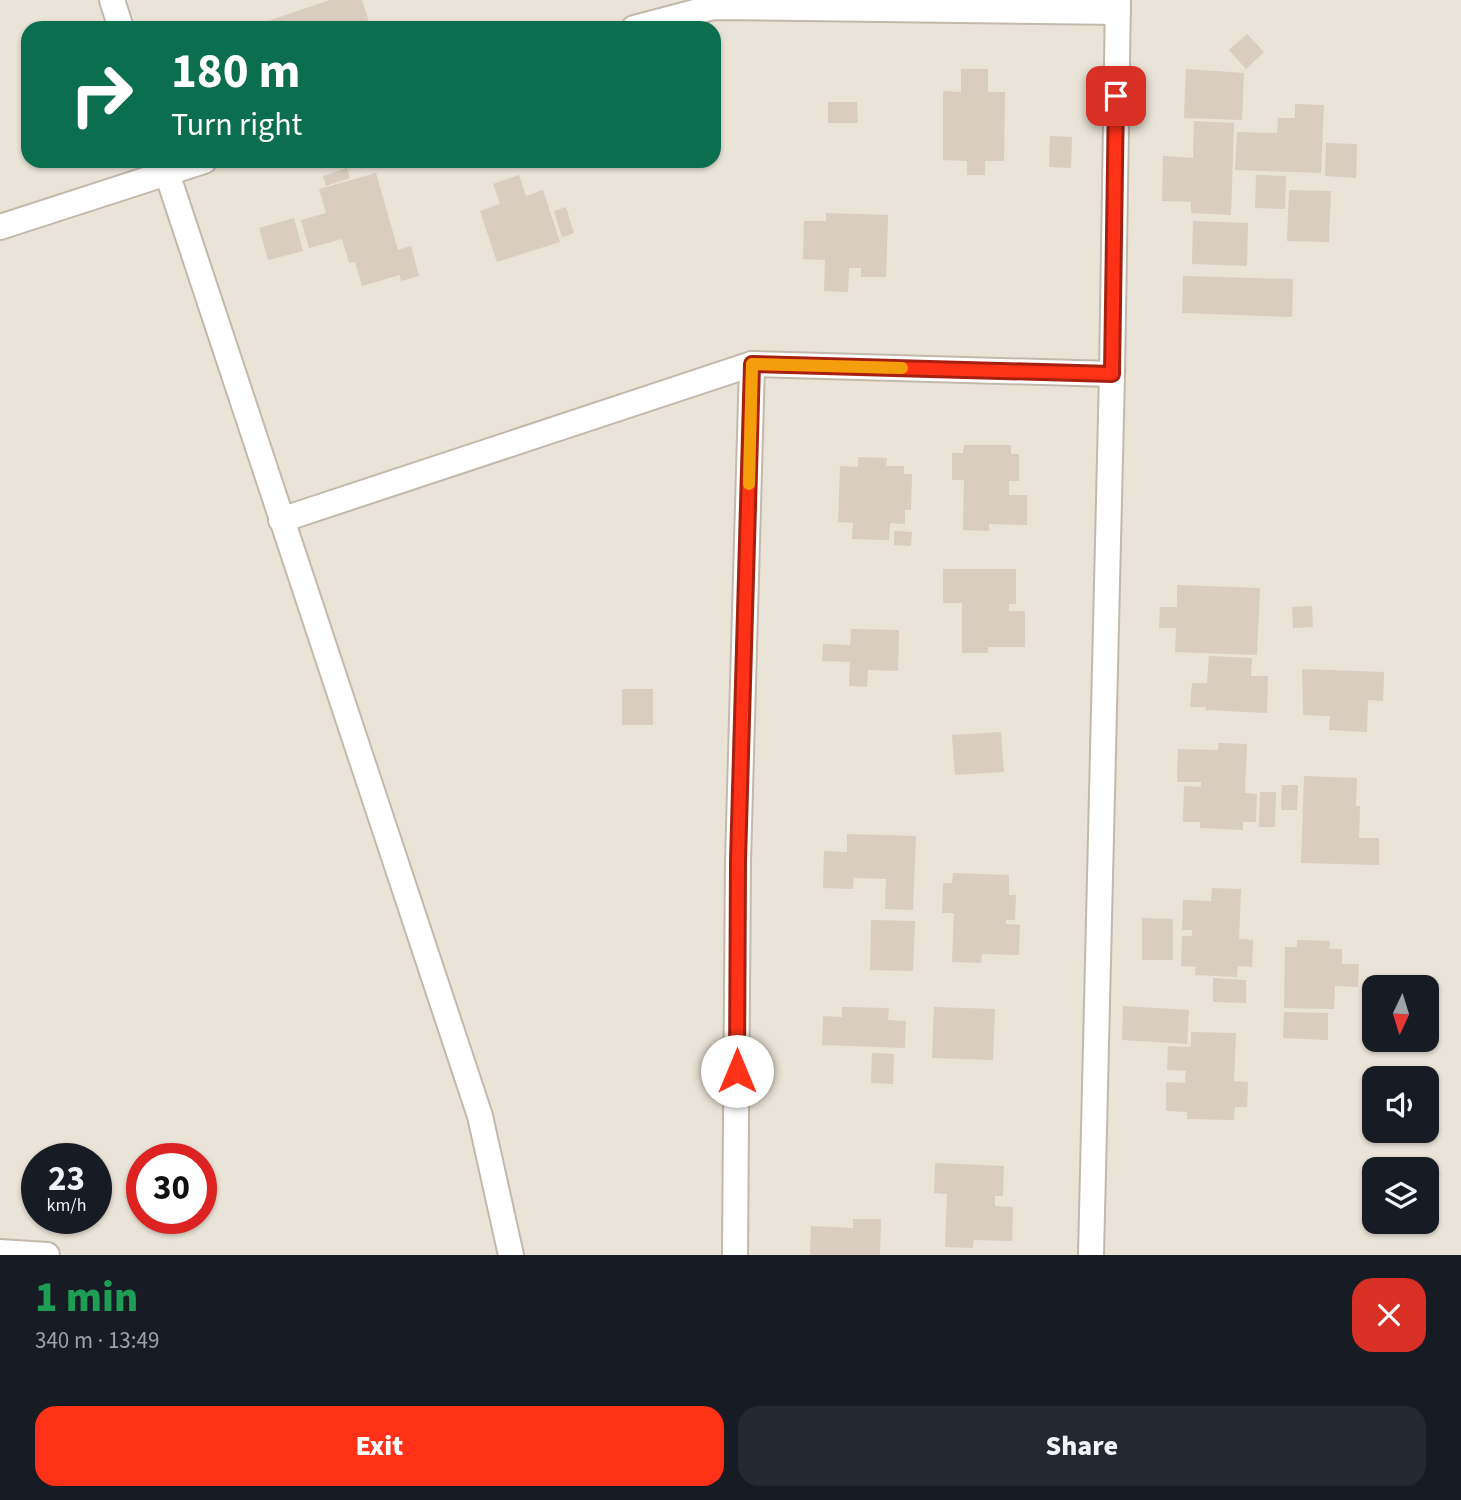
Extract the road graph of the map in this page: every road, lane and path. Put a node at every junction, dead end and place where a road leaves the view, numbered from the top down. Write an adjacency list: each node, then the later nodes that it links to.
1 (112, 0): 3 (street)
2 (1118, 6): 4 (street); 9 (street)
3 (119, 21)
4 (661, 21)
5 (161, 168): 7 (street)
6 (164, 168): 10 (street)
7 (0, 227)
8 (752, 364): 9 (street); 10 (street); 14 (street)
9 (1112, 374): 15 (street)
10 (281, 520): 13 (street)
11 (0, 1252): 12 (street)
12 (47, 1255)
13 (510, 1255)
14 (735, 1255)
15 (1091, 1255)

